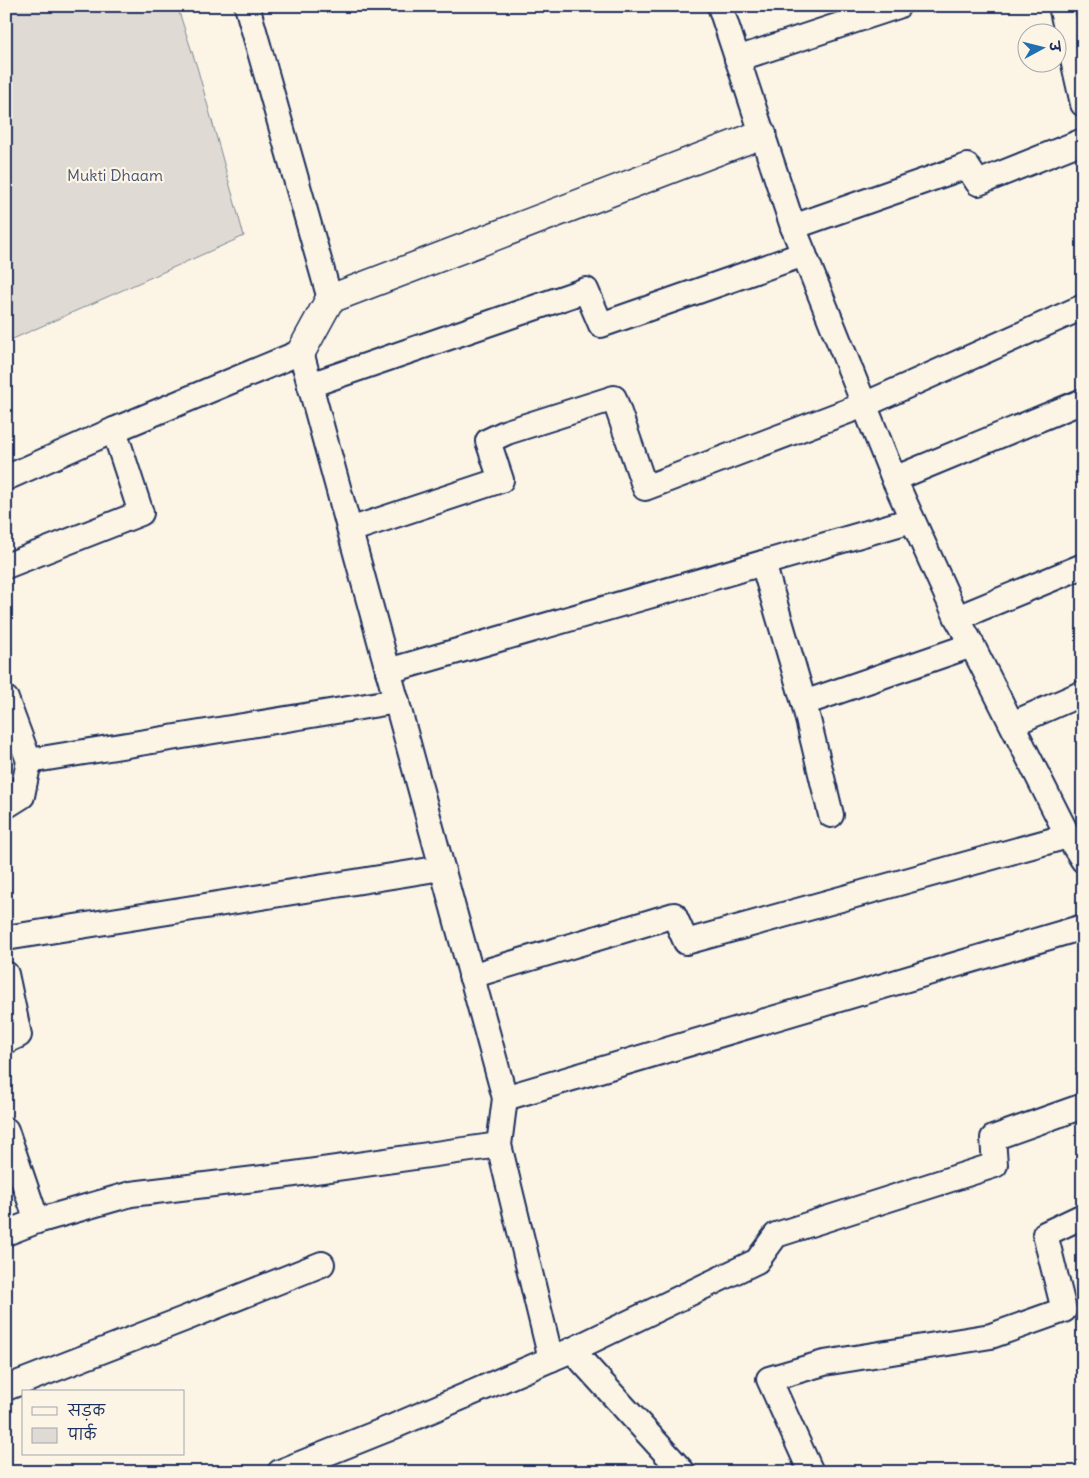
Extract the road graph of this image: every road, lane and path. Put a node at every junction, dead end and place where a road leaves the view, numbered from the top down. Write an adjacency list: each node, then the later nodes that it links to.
1 (247, 6): 11 (street)
2 (720, 6): 5 (street)
3 (898, 6): 5 (street)
4 (1061, 6): 6 (street)
5 (737, 59): 7 (street)
6 (1083, 104)
7 (762, 134): 9 (street); 11 (street)
8 (1083, 141): 9 (street)
9 (793, 227): 10 (street)
10 (804, 254): 14 (street); 16 (street)
11 (330, 299): 13 (street)
12 (1083, 307): 16 (street)
13 (301, 352): 14 (street); 17 (street)
14 (310, 385): 21 (street)
15 (1083, 400): 19 (street)
16 (864, 405): 19 (street); 21 (street)
17 (114, 430): 18 (street); 23 (street)
18 (6, 478)
19 (894, 479): 20 (street)
20 (912, 520): 22 (street); 25 (street)
21 (350, 530): 27 (street)
22 (763, 563): 27 (street); 31 (street)
23 (6, 566)
24 (1083, 566): 25 (street)
25 (957, 618): 26 (street)
26 (972, 645): 31 (street); 32 (street)
27 (388, 671): 30 (street)
28 (1083, 693): 32 (street)
29 (6, 699): 33 (street)
30 (397, 700): 33 (street); 38 (street)
31 (804, 703): 35 (street)
32 (1012, 724): 36 (street)
33 (29, 762): 34 (street)
34 (6, 806)
35 (831, 815)
36 (1068, 836): 37 (street); 42 (street)
37 (1083, 860)
38 (442, 868): 40 (street); 42 (street)
39 (1083, 927): 44 (street)
40 (6, 938)
41 (6, 974): 43 (street)
42 (471, 976): 44 (street)
43 (6, 1041)
44 (505, 1098): 47 (street)
45 (1083, 1106): 52 (street)
46 (6, 1130): 49 (street)
47 (499, 1146): 49 (street); 52 (street)
48 (1083, 1216): 56 (street)
49 (37, 1221): 50 (street)
50 (6, 1232)
51 (322, 1264): 53 (street)
52 (561, 1354): 54 (street); 55 (street)
53 (6, 1388)
54 (280, 1472)
55 (683, 1472)
56 (811, 1472)

